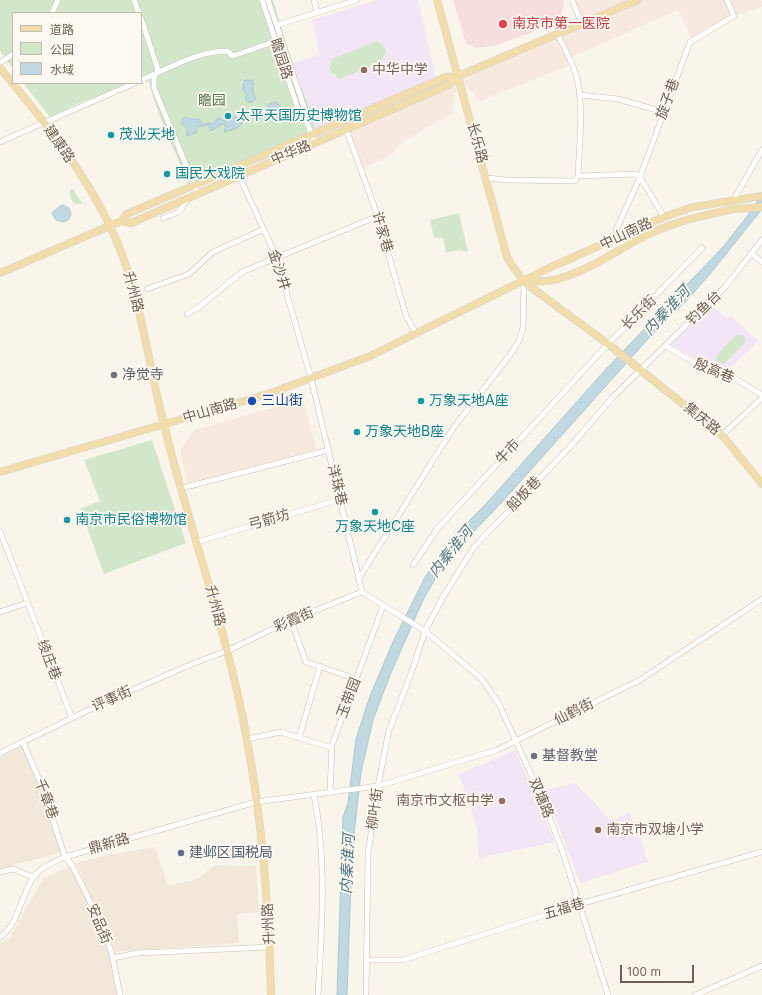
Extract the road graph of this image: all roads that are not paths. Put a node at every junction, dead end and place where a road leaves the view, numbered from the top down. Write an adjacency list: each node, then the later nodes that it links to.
1 (58, 0): 11 (street)
2 (134, 0): 12 (street)
3 (262, 0): 15 (street, 瞻园路)
4 (268, 0): 14 (street, 瞻园路)
5 (314, 0): 13 (street)
6 (357, 0): 13 (street)
7 (437, 0): 26 (main road, 长乐路)
8 (572, 0): 17 (street)
9 (638, 0): 17 (main road, 中华路)
10 (727, 0): 32 (street, 旋子巷)
11 (52, 12)
12 (139, 12)
13 (317, 12): 18 (street)
14 (275, 18): 15 (street); 18 (street, 瞻园路)
15 (269, 20): 19 (street, 瞻园路)
16 (142, 21): 25 (street)
17 (582, 24): 20 (main road, 中华路)
18 (277, 26): 19 (street); 33 (street, 瞻园路)
19 (272, 29): 21 (street, 瞻园路)
20 (558, 35): 26 (main road, 中华路); 31 (street)
21 (276, 40): 25 (street); 33 (street, 瞻园路)
22 (12, 55): 23 (street)
23 (0, 63)
24 (0, 68): 28 (main road, 建康路)
25 (158, 72): 27 (street); 44 (street)
26 (458, 76): 35 (main road, 中华路); 39 (main road, 中华路); 43 (main road, 长乐路)
27 (142, 80)
28 (12, 83)
29 (13, 84): 34 (main road, 建康路)
30 (133, 84): 34 (street)
31 (580, 95): 32 (street); 41 (street)
32 (664, 112): 42 (street, 旋子巷)
33 (304, 115): 37 (street, 瞻园路)
34 (44, 122): 36 (street); 53 (main road, 建康路)
35 (346, 129): 37 (main road, 中华路); 49 (street, 许家巷)
36 (0, 142)
37 (315, 143): 40 (main road, 中华路)
38 (762, 150): 47 (street)
39 (235, 167): 40 (street, 金沙井); 52 (main road, 中华路)
40 (239, 176): 44 (main road, 中华路); 54 (street, 金沙井)
41 (578, 176): 42 (street); 43 (street)
42 (640, 177): 50 (street); 55 (street, 旋子巷)
43 (487, 178): 62 (main road, 长乐路)
44 (198, 194): 46 (main road, 中华路)
45 (762, 196): 47 (main road, 中山南路)
46 (189, 198): 51 (street); 52 (main road, 中华路)
47 (733, 201): 50 (main road, 中山南路)
48 (762, 207): 62 (main road, 中山南路, bridge)
49 (378, 216): 59 (street); 65 (street, 许家巷)
50 (664, 217): 55 (main road, 中山南路)
51 (163, 218)
52 (121, 221): 53 (main road, 中华路)
53 (110, 226): 61 (main road, 中华路); 72 (main road, 升州路)
54 (264, 229): 59 (street, 金沙井); 63 (street)
55 (617, 239): 62 (main road, 中山南路)
56 (762, 240): 58 (street, 钓鱼台)
57 (702, 248): 66 (street, 长乐街)
58 (751, 253): 60 (street); 67 (street, 钓鱼台)
59 (276, 256): 64 (street); 69 (street, 金沙井)
60 (762, 262)
61 (0, 273)
62 (524, 282): 65 (main road, 中山南路); 66 (main road); 82 (street)
63 (147, 289)
64 (187, 314)
65 (417, 335): 69 (main road, 中山南路)
66 (608, 344): 68 (main road, 集庆路); 81 (street, 牛市)
67 (666, 346): 68 (street, 钓鱼台); 70 (street, 殷高巷)
68 (640, 370): 73 (main road, 集庆路); 89 (street, 船板巷)
69 (311, 378): 72 (main road, 中山南路); 74 (street, 洋珠巷)
70 (762, 394)
71 (762, 398): 73 (street)
72 (163, 425): 75 (main road, 中山南路); 77 (main road, 升州路)
73 (722, 435): 76 (main road, 集庆路)
74 (329, 450): 77 (street); 78 (street, 洋珠巷)
75 (0, 472)
76 (762, 484)
77 (182, 488): 80 (main road, 升州路)
78 (341, 499): 80 (street, 弓箭坊); 82 (street, 洋珠巷)
79 (0, 531): 85 (street, 绫庄巷)
80 (197, 542): 90 (main road, 升州路)
81 (413, 565)
82 (359, 578): 83 (street, 洋珠巷)
83 (362, 592): 86 (street); 88 (street, 彩霞街)
84 (762, 599): 96 (street, 仙鹤街)
85 (27, 603): 87 (street); 93 (street, 绫庄巷)
86 (383, 606): 89 (street, 双塘路); 98 (street, 玉带园)
87 (0, 612)
88 (291, 620): 90 (street, 彩霞街); 91 (street)
89 (424, 631): 96 (street, 双塘路); 100 (street, 柳叶街)
90 (227, 651): 93 (street, 评事街); 95 (main road, 升州路)
91 (320, 666): 92 (street); 94 (street)
92 (348, 676)
93 (72, 718): 97 (street, 评事街)
94 (299, 738): 95 (street); 98 (street)
95 (247, 739): 103 (main road, 升州路)
96 (516, 741): 100 (street, 仙鹤街); 108 (street, 双塘路)
97 (23, 742): 99 (street, 评事街); 105 (street, 千章巷)
98 (332, 748): 101 (street, 玉带园)
99 (0, 753)
100 (378, 786): 101 (street, 仙鹤街); 112 (street, 柳叶街)
101 (330, 792): 102 (street)
102 (314, 795): 103 (street); 116 (street)
103 (256, 802): 105 (street, 鼎新路); 110 (main road, 升州路)
104 (762, 852): 108 (street, 五福巷)
105 (65, 857): 107 (street, 鼎新路); 111 (street, 安品街)
106 (0, 872): 107 (street)
107 (33, 878): 109 (street, 鼎新路)
108 (580, 904): 112 (street, 五福巷); 118 (street, 双塘路)
109 (0, 937)
110 (270, 947): 111 (street); 115 (main road, 升州路)
111 (113, 958): 114 (street, 安品街)
112 (366, 960): 117 (street, 柳叶街)
113 (762, 966): 119 (street)
114 (120, 995)
115 (271, 995)
116 (318, 995)
117 (366, 995)
118 (608, 995)
119 (695, 995)

